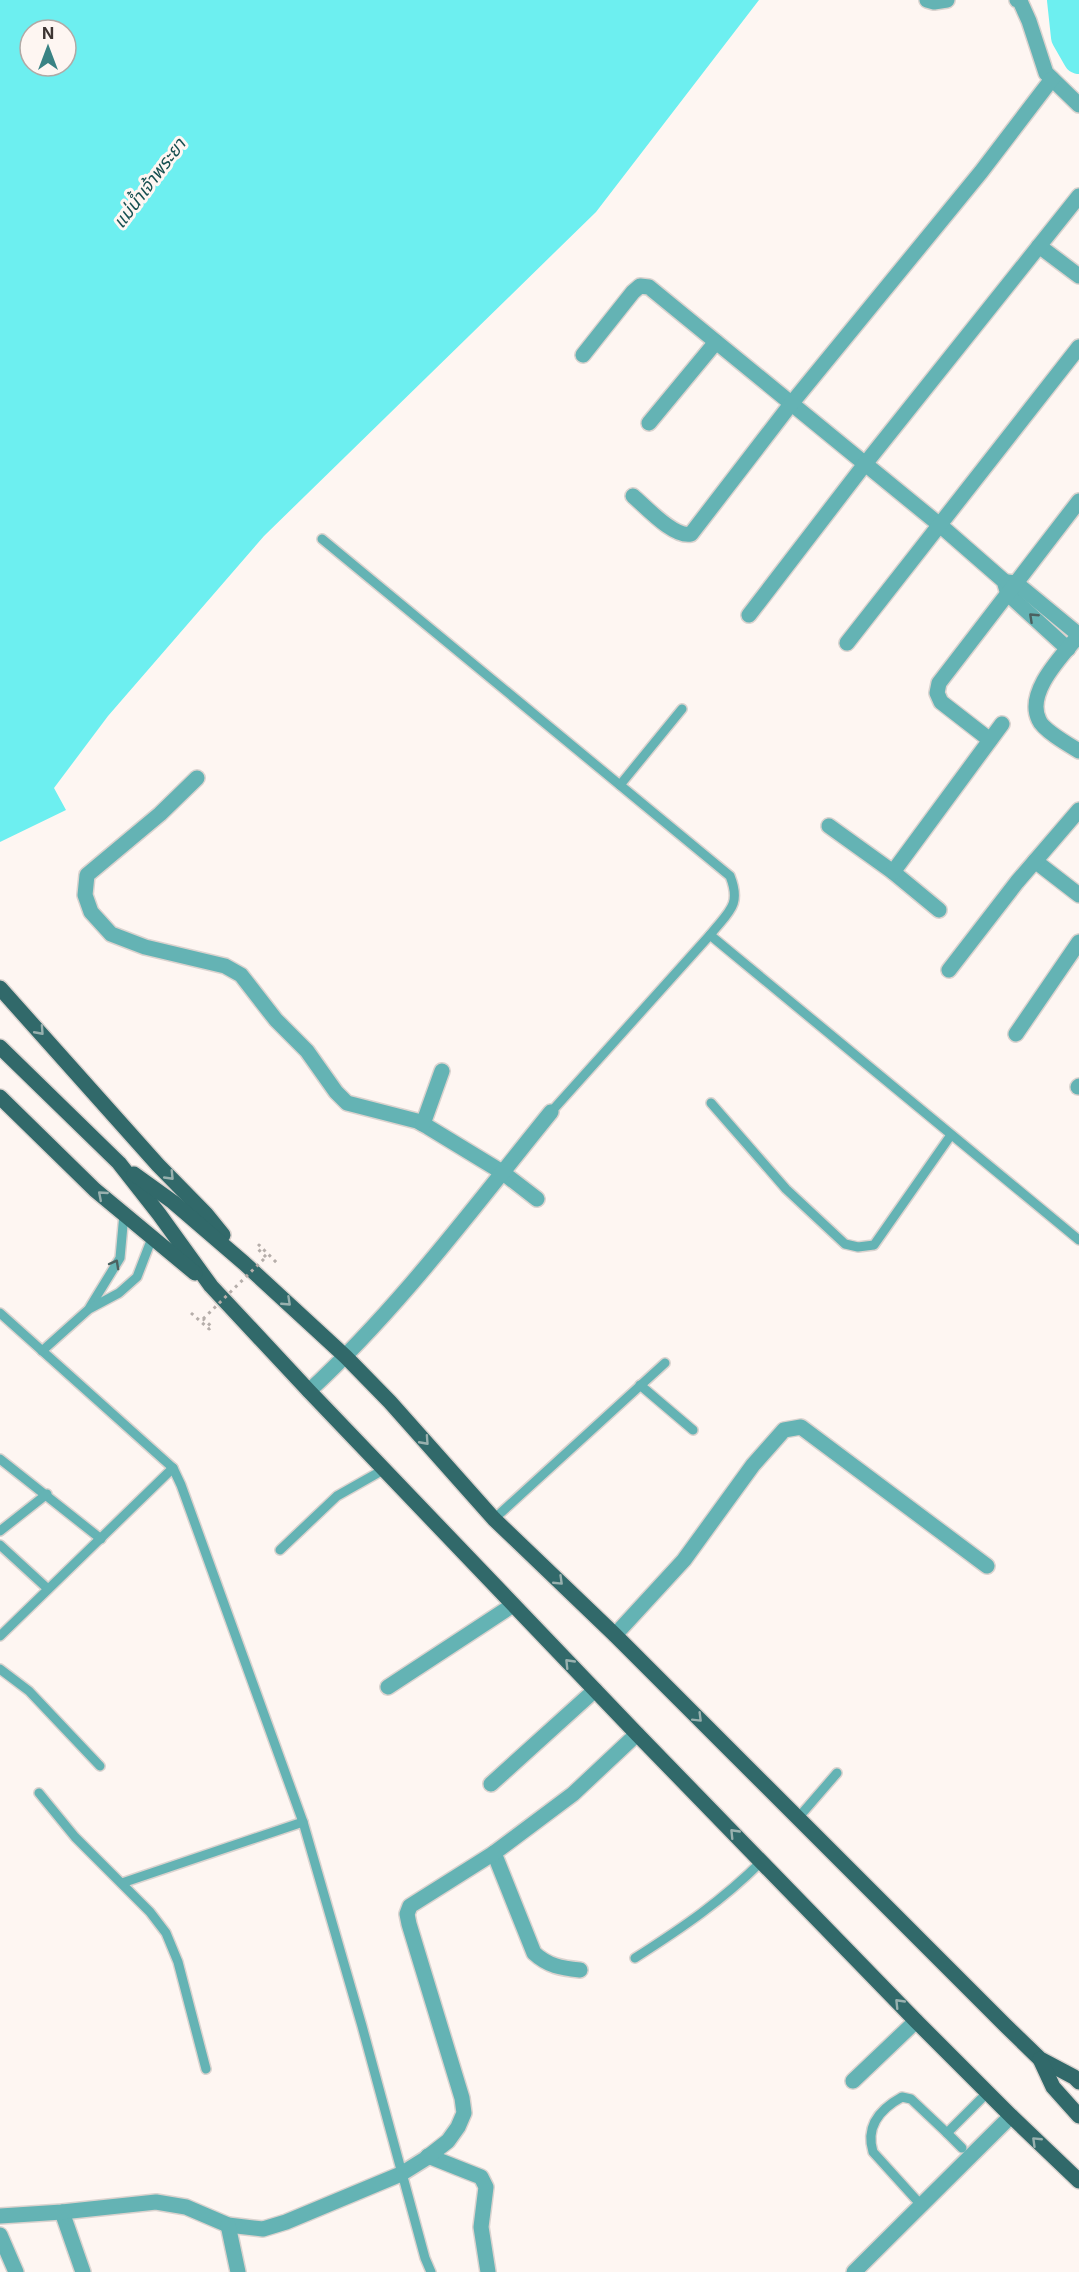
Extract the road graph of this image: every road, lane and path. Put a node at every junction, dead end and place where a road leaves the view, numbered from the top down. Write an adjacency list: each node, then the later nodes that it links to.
1 (927, 0): 2 (street)
2 (947, 0)
3 (1017, 0): 4 (street)
4 (1052, 79): 5 (street); 12 (street)
5 (1079, 105)
6 (1079, 196): 7 (street)
7 (1039, 246): 8 (street); 14 (street)
8 (1079, 276)
9 (716, 342): 11 (street); 12 (street); 13 (street)
10 (1079, 347): 17 (street)
11 (583, 355)
12 (791, 404): 14 (street); 15 (street)
13 (649, 423)
14 (865, 464): 17 (street); 20 (street)
15 (633, 496)
16 (1079, 501): 19 (street)
17 (941, 526): 19 (street); 22 (street)
18 (322, 539): 29 (lane)
19 (1009, 586): 21 (street); 23 (street, one-way to 19); 26 (street)
20 (749, 615)
21 (1079, 635): 23 (street)
22 (847, 643)
23 (1068, 649): 27 (street)
24 (682, 709): 29 (lane)
25 (1002, 724): 26 (street)
26 (990, 740): 33 (street)
27 (1079, 752)
28 (197, 777): 46 (street)
29 (620, 785): 36 (lane)
30 (1079, 810): 32 (street)
31 (830, 826): 33 (street)
32 (1035, 861): 34 (street); 38 (street)
33 (893, 872): 35 (street)
34 (1079, 895)
35 (939, 910)
36 (710, 935): 45 (lane); 47 (lane)
37 (1079, 942): 40 (street)
38 (950, 970)
39 (0, 988): 54 (main road, one-way to 54)
40 (1016, 1034)
41 (0, 1047): 48 (main road)
42 (442, 1071): 46 (street)
43 (0, 1097): 51 (main road, one-way to 43)
44 (711, 1103): 47 (lane)
45 (551, 1112): 49 (street)
46 (423, 1124): 49 (street)
47 (951, 1135): 53 (lane)
48 (119, 1163): 54 (main road); 56 (main road)
49 (502, 1172): 50 (street); 61 (street)
50 (537, 1199)
51 (124, 1214): 52 (main road); 57 (lane, one-way to 51)
52 (152, 1238): 56 (main road); 57 (lane)
53 (1079, 1240)
54 (244, 1263): 61 (main road, one-way to 61)
55 (277, 1263): 58 (path, bridge)
56 (211, 1286): 64 (main road)
57 (89, 1309): 60 (lane)
58 (191, 1313)
59 (1, 1315): 60 (lane)
60 (42, 1351): 67 (lane)
61 (346, 1357): 64 (street); 70 (main road, one-way to 70)
62 (665, 1363): 63 (lane)
63 (640, 1385): 65 (lane); 70 (lane)
64 (309, 1391): 68 (main road)
65 (693, 1430)
66 (0, 1459): 69 (lane)
67 (173, 1468): 72 (lane); 89 (lane)
68 (383, 1470): 74 (lane); 77 (main road)
69 (47, 1494): 71 (lane); 72 (lane)
70 (494, 1519): 78 (main road, one-way to 78)
71 (0, 1531)
72 (101, 1539): 76 (lane)
73 (0, 1545): 76 (lane)
74 (280, 1550)
75 (987, 1566): 78 (street)
76 (48, 1589): 79 (lane)
77 (513, 1605): 81 (street); 82 (main road, one-way to 77)
78 (615, 1635): 88 (main road, one-way to 88)
79 (0, 1636)
80 (0, 1669): 84 (lane)
81 (388, 1687)
82 (595, 1689): 83 (main road); 86 (street)
83 (637, 1734): 90 (street); 91 (main road, one-way to 83)
84 (100, 1766)
85 (837, 1773): 88 (lane)
86 (491, 1784)
87 (39, 1793): 92 (lane)
88 (798, 1818): 96 (main road)
89 (303, 1822): 92 (lane); 106 (lane)
90 (494, 1853): 94 (street); 105 (street)
91 (762, 1862): 93 (lane); 95 (main road, one-way to 91)
92 (122, 1883): 97 (lane)
93 (635, 1958)
94 (580, 1970)
95 (916, 2021): 98 (street); 100 (main road)
96 (1040, 2059): 99 (main road); 101 (main road)
97 (207, 2069)
98 (853, 2082)
99 (1079, 2082)
100 (988, 2092): 102 (main road); 103 (lane)
101 (1079, 2115)
102 (1011, 2116): 107 (main road, one-way to 102); 108 (street)
103 (947, 2133): 104 (lane); 108 (lane)
104 (962, 2148)
105 (428, 2156): 106 (street); 118 (street)
106 (401, 2170): 111 (street); 117 (lane)
107 (1079, 2181)
108 (921, 2205): 113 (street)
109 (62, 2212): 110 (street); 111 (street); 115 (street)
110 (0, 2216)
111 (228, 2225): 116 (street)
112 (0, 2235): 114 (street)
113 (863, 2269)
114 (16, 2272)
115 (83, 2272)
116 (238, 2272)
117 (431, 2272)
118 (488, 2272)

